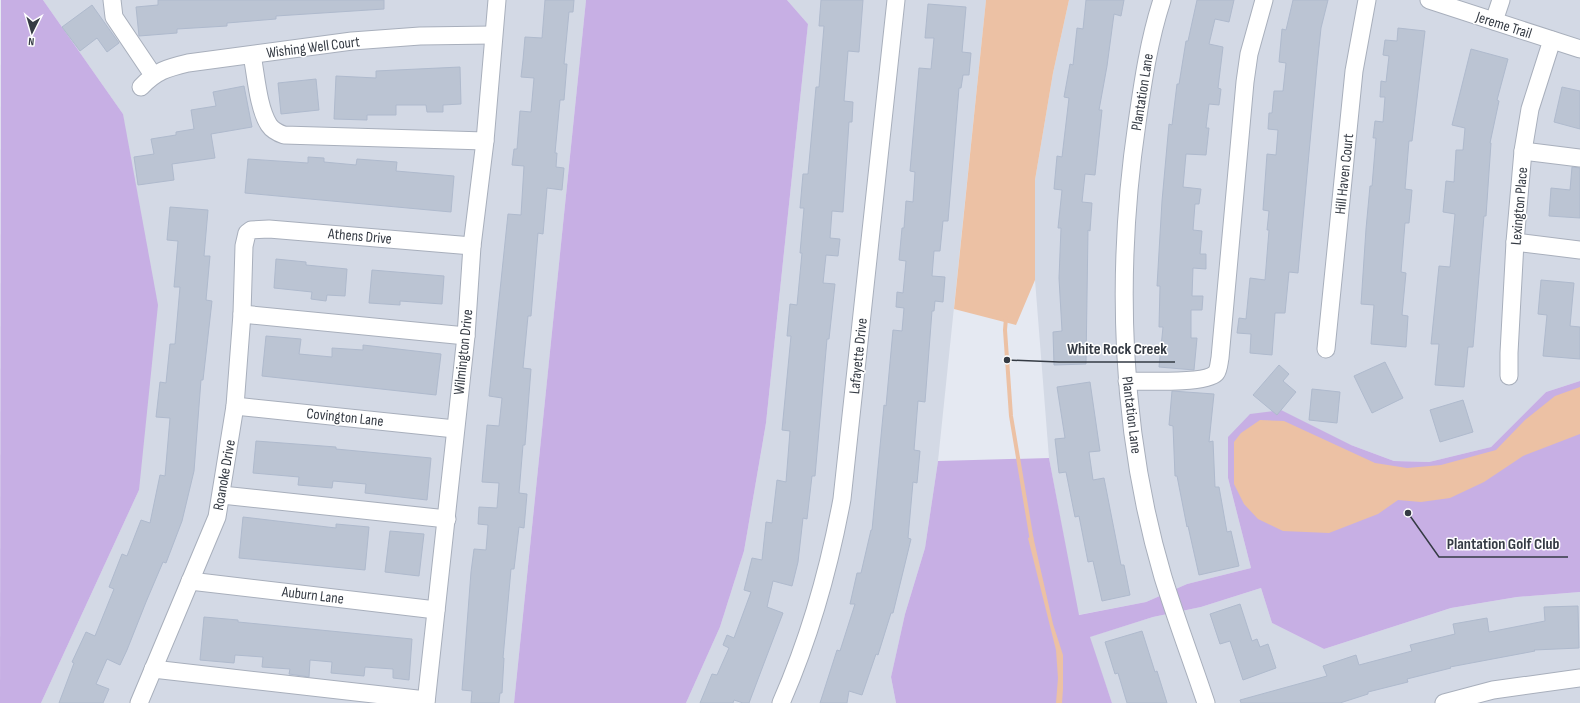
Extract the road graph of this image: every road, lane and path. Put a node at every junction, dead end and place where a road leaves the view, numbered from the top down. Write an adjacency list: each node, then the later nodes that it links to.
1 (112, 0): 14 (street)
2 (497, 0): 10 (street, Wilmington Drive)
3 (896, 0): 38 (street, Lafayette Drive)
4 (1162, 0): 27 (street, Plantation Lane)
5 (1264, 0): 27 (street)
6 (1366, 0): 25 (street, Hill Haven Court)
7 (1429, 0): 9 (street, Jereme Trail)
8 (1501, 0): 9 (street)
9 (1494, 22): 11 (street, Jereme Trail)
10 (493, 34): 13 (street, Wishing Well Court); 16 (street, Wilmington Drive)
11 (1552, 40): 12 (street, Jereme Trail); 17 (street, Lexington Place)
12 (1580, 49)
13 (252, 55): 14 (street, Wishing Well Court); 16 (street)
14 (153, 75): 15 (street, Wishing Well Court)
15 (141, 87)
16 (485, 141): 21 (street, Wilmington Drive)
17 (1523, 151): 18 (street); 20 (street, Lexington Place)
18 (1580, 158)
19 (247, 233): 21 (street, Athens Drive); 23 (street, Roanoke Drive)
20 (1515, 242): 22 (street); 26 (street, Lexington Place)
21 (472, 246): 24 (street, Wilmington Drive)
22 (1580, 250)
23 (242, 314): 24 (street); 28 (street, Roanoke Drive)
24 (466, 336): 29 (street, Wilmington Drive)
25 (1326, 349)
26 (1510, 376)
27 (1127, 381): 39 (street, Plantation Lane)
28 (235, 406): 29 (street, Covington Lane); 30 (street, Roanoke Drive)
29 (455, 429): 31 (street, Wilmington Drive)
30 (222, 495): 31 (street); 32 (street, Roanoke Drive)
31 (447, 519): 33 (street, Wilmington Drive)
32 (190, 581): 33 (street, Auburn Lane); 34 (street, Roanoke Drive)
33 (436, 610): 36 (street, Wilmington Drive)
34 (153, 669): 36 (street); 37 (street, Roanoke Drive)
35 (1580, 678): 40 (street)
36 (426, 701)
37 (139, 703)
38 (781, 703)
39 (1206, 703)
40 (1444, 703)

